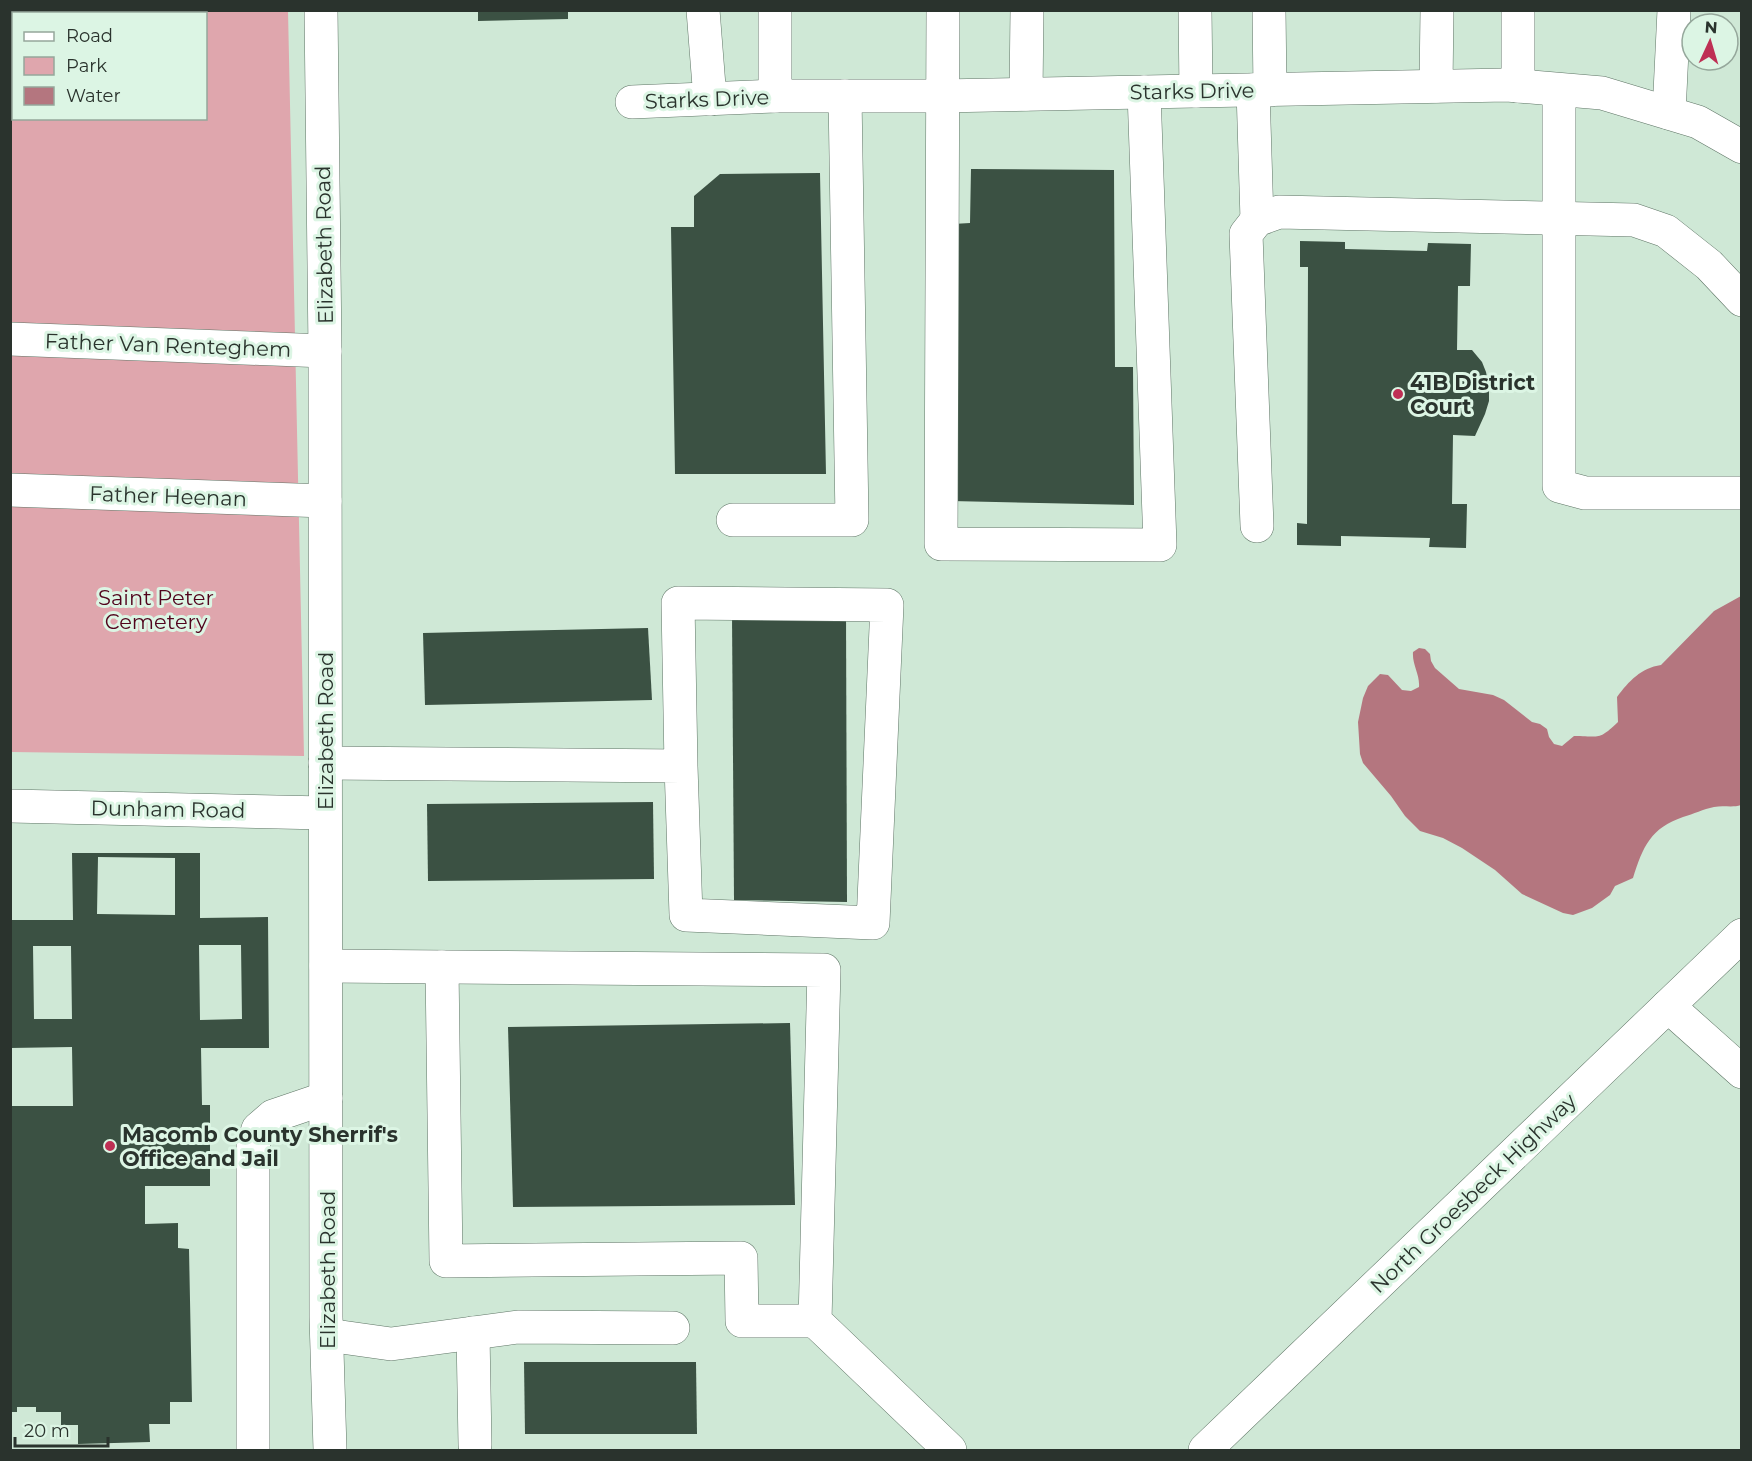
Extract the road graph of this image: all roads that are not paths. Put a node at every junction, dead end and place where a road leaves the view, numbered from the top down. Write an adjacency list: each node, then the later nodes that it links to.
1 (321, 10): 29 (street, Elizabeth Road)
2 (703, 10): 21 (street)
3 (775, 10): 18 (street)
4 (943, 10): 20 (street)
5 (1027, 10): 17 (street)
6 (1195, 10): 15 (street)
7 (1269, 10): 13 (street)
8 (1437, 10): 11 (street)
9 (1518, 10): 12 (street)
10 (1674, 10): 23 (street)
11 (1436, 86): 12 (street, Starks Drive); 13 (street, Starks Drive)
12 (1518, 86): 14 (street, Starks Drive)
13 (1262, 90): 15 (street, Starks Drive); 25 (street)
14 (1559, 90): 23 (street, Starks Drive); 26 (street)
15 (1196, 91): 16 (street, Starks Drive)
16 (1144, 92): 17 (street, Starks Drive); 20 (street)
17 (1026, 94): 20 (street, Starks Drive)
18 (775, 96): 19 (street, Starks Drive); 21 (street, Starks Drive)
19 (845, 96): 20 (street, Starks Drive); 33 (street)
20 (942, 96)
21 (710, 99): 22 (street, Starks Drive)
22 (632, 102)
23 (1669, 114): 24 (street, Starks Drive)
24 (1742, 147)
25 (1257, 219): 26 (street); 34 (street)
26 (1560, 219): 27 (street); 31 (street)
27 (1742, 300)
28 (10, 339): 29 (street, Father Van Renteghem)
29 (326, 351): 32 (street, Elizabeth Road)
30 (10, 490): 32 (street, Father Heenan)
31 (1742, 493)
32 (325, 501): 35 (street, Elizabeth Road)
33 (733, 520)
34 (1257, 526)
35 (325, 763): 36 (street); 38 (street, Elizabeth Road)
36 (681, 766): 36 (street)
37 (10, 806): 38 (street, Dunham Road)
38 (325, 813): 40 (street, Elizabeth Road)
39 (1742, 935): 42 (street, North Groesbeck Highway)
40 (326, 966): 41 (street); 44 (street, Elizabeth Road)
41 (442, 967): 45 (street); 45 (street)
42 (1668, 1006): 43 (street); 53 (street, North Groesbeck Highway)
43 (1742, 1071)
44 (326, 1098): 48 (street, Elizabeth Road); 50 (street)
45 (815, 1321): 52 (street)
46 (673, 1329): 47 (street)
47 (473, 1333): 48 (street); 49 (street)
48 (327, 1335): 51 (street, Elizabeth Road)
49 (475, 1445)
50 (253, 1450)
51 (330, 1450)
52 (950, 1450)
53 (1205, 1450)

